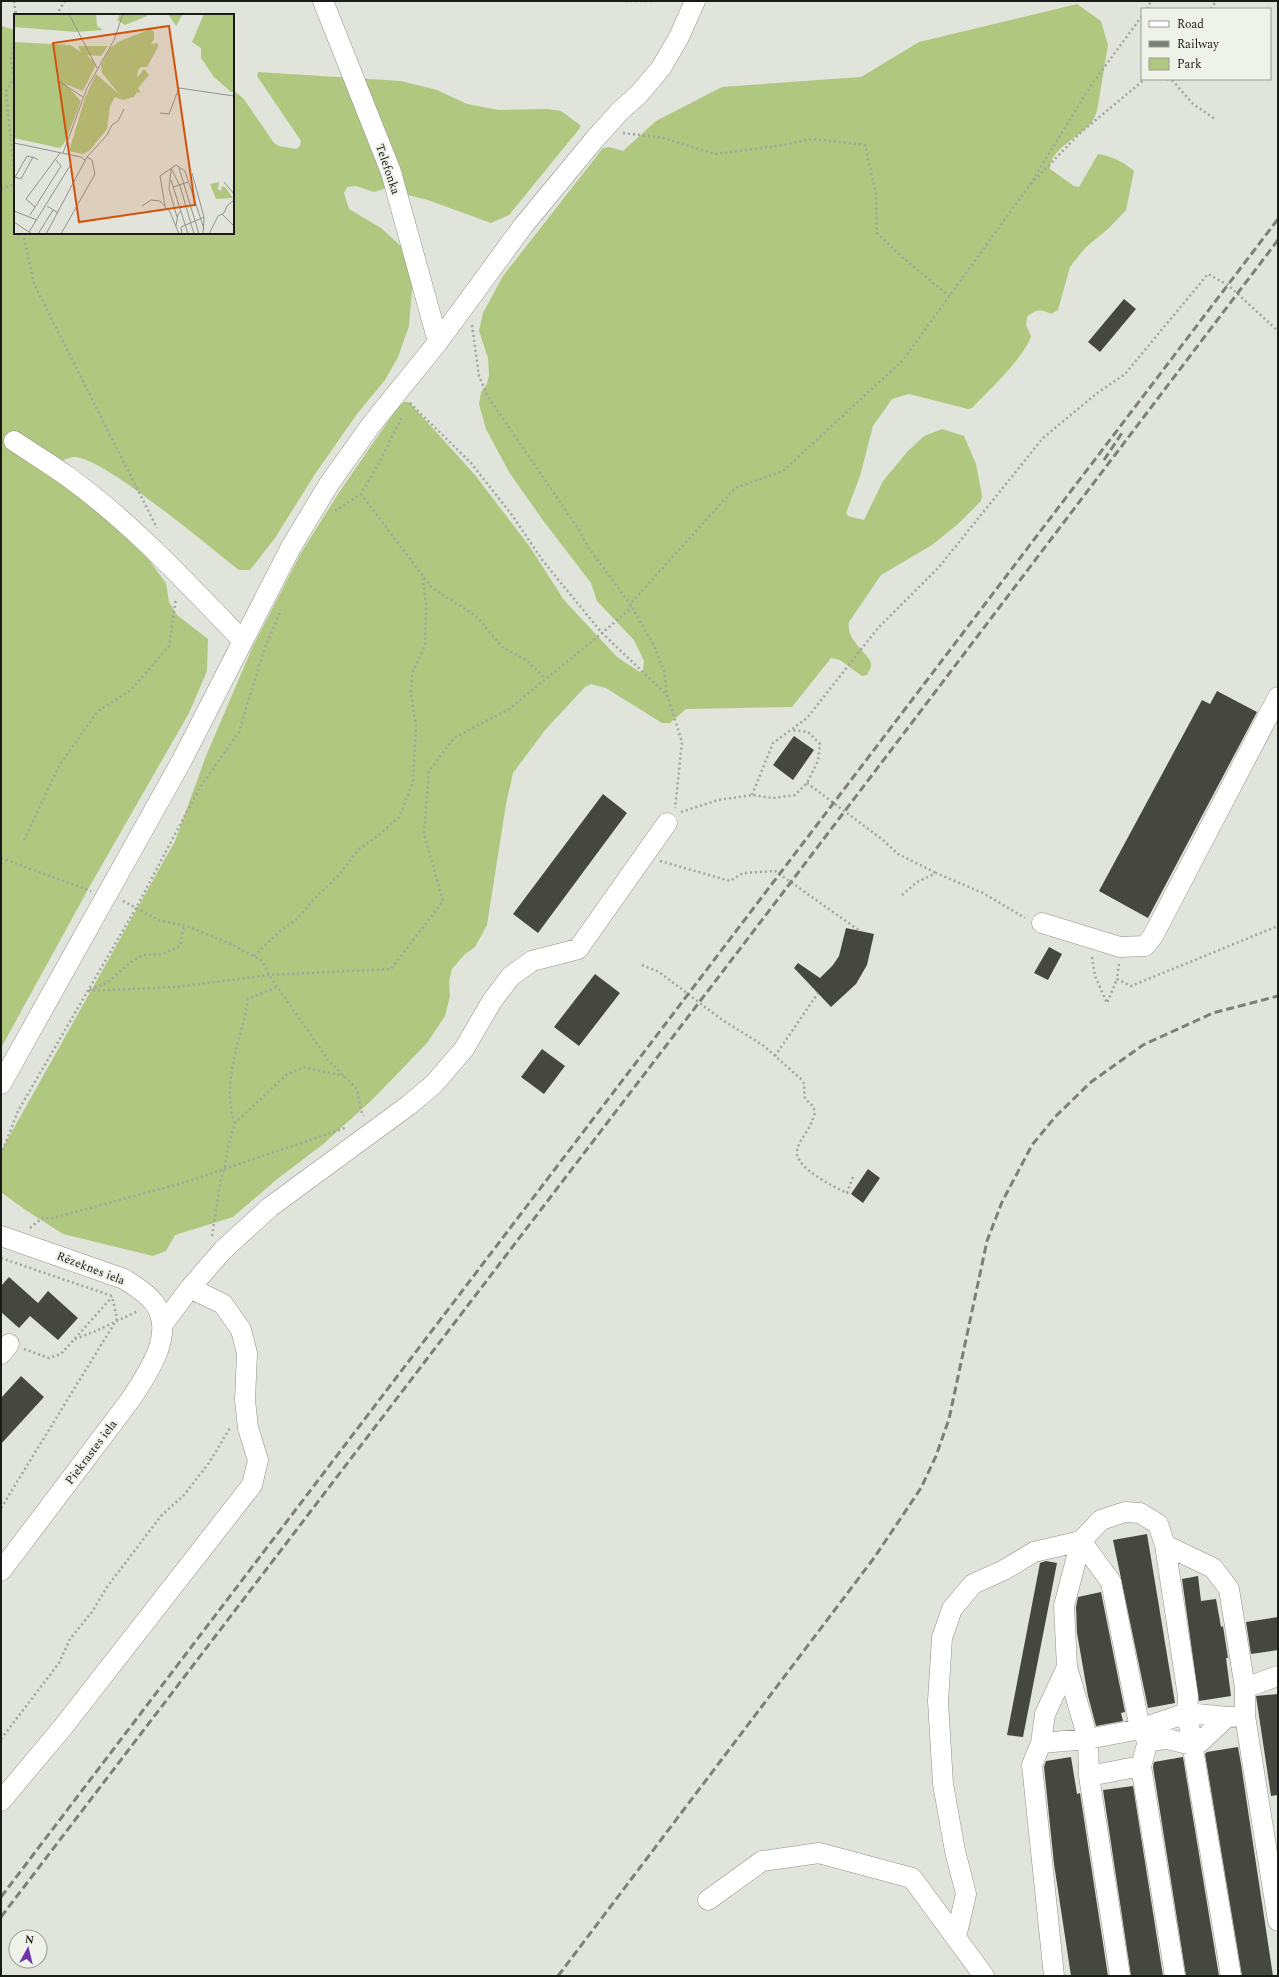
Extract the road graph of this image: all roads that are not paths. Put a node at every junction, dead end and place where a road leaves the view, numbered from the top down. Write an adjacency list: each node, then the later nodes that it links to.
1 (323, 1): 3 (street, Telefonka)
2 (695, 1): 3 (street)
3 (438, 342): 5 (street)
4 (14, 441): 5 (street)
5 (242, 640): 9 (street)
6 (1278, 697): 8 (street)
7 (667, 823): 11 (street)
8 (1042, 923)
9 (1, 1084)
10 (8, 1238): 12 (street, Rēzeknes iela)
11 (190, 1288): 12 (street); 27 (street)
12 (163, 1324): 15 (street, Piekrastes iela)
13 (1081, 1541): 14 (street); 16 (street); 21 (street); 30 (street)
14 (1165, 1545): 18 (street); 19 (street)
15 (1, 1571)
16 (1067, 1667): 22 (street); 23 (street)
17 (1278, 1676): 18 (street)
18 (1245, 1688): 20 (street)
19 (1187, 1713): 20 (street); 21 (street); 24 (street)
20 (1236, 1716): 24 (street); 29 (street)
21 (1144, 1735): 22 (street); 24 (street); 25 (street)
22 (1088, 1739): 23 (street); 26 (street)
23 (1041, 1743): 32 (street)
24 (1193, 1745): 35 (street)
25 (1141, 1766): 26 (street); 34 (street)
26 (1089, 1776): 33 (street)
27 (1, 1801)
28 (708, 1900): 30 (street)
29 (1278, 1921)
30 (956, 1937): 31 (street)
31 (984, 1976)
32 (1054, 1976)
33 (1120, 1976)
34 (1174, 1976)
35 (1231, 1976)

